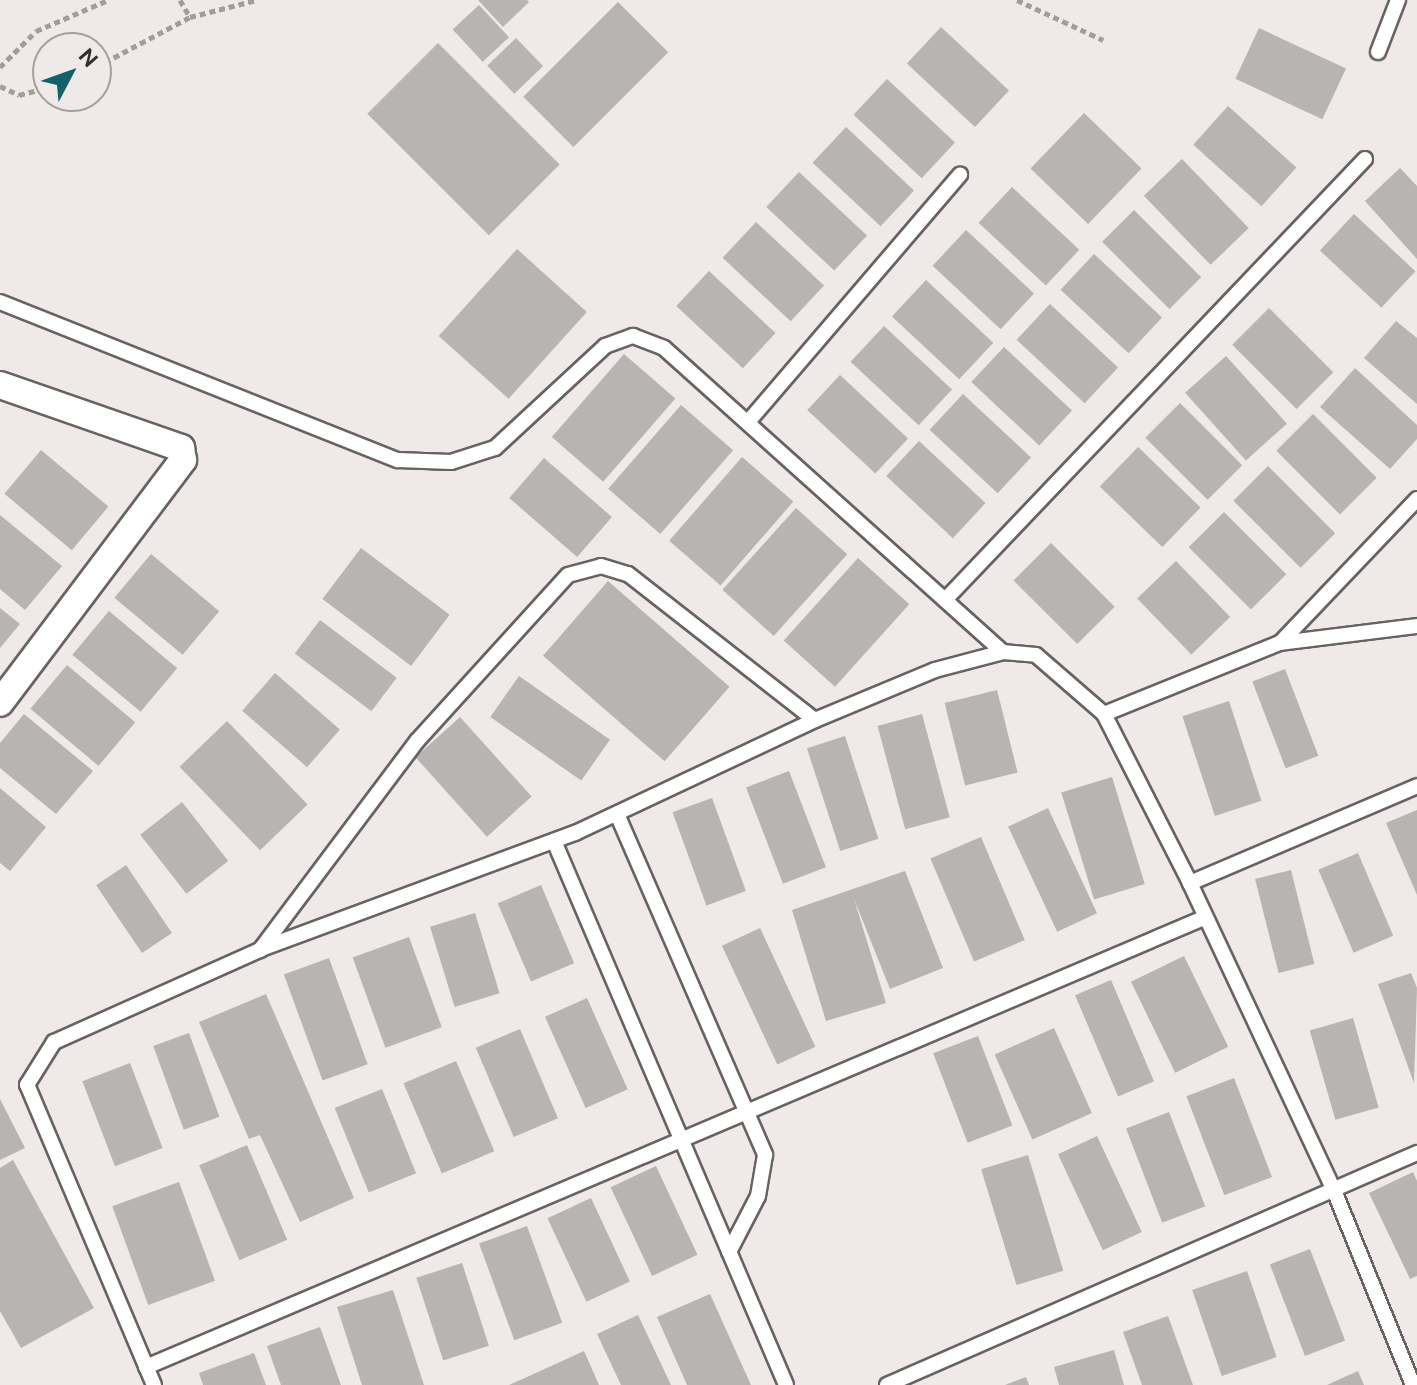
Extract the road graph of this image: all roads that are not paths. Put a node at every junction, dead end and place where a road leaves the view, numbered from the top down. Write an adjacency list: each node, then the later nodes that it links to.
1 (1398, 0): 2 (lane)
2 (1378, 52)
3 (1365, 159): 9 (lane)
4 (960, 175): 7 (lane)
5 (0, 302): 7 (lane)
6 (0, 385): 13 (street)
7 (748, 422): 9 (lane)
8 (1417, 499): 11 (lane)
9 (945, 600): 12 (lane)
10 (1417, 626): 11 (lane)
11 (1280, 643): 14 (lane)
12 (1003, 652): 14 (lane); 15 (lane)
13 (0, 703)
14 (1104, 714): 19 (lane)
15 (815, 720): 17 (lane); 21 (lane)
16 (1417, 786): 19 (lane)
17 (617, 814): 18 (lane); 22 (lane)
18 (554, 841): 21 (lane); 23 (lane)
19 (1190, 883): 20 (lane)
20 (1204, 918): 22 (lane); 25 (lane)
21 (260, 950): 27 (lane)
22 (746, 1113): 23 (lane); 26 (lane)
23 (683, 1139): 26 (lane); 27 (lane)
24 (1417, 1153): 25 (lane)
25 (1333, 1188): 28 (lane); 33 (lane)
26 (729, 1252): 30 (lane)
27 (146, 1367): 29 (lane)
28 (920, 1371): 31 (lane); 32 (lane)
29 (154, 1385)
30 (786, 1385)
31 (887, 1385)
32 (926, 1385)
33 (1413, 1385)

